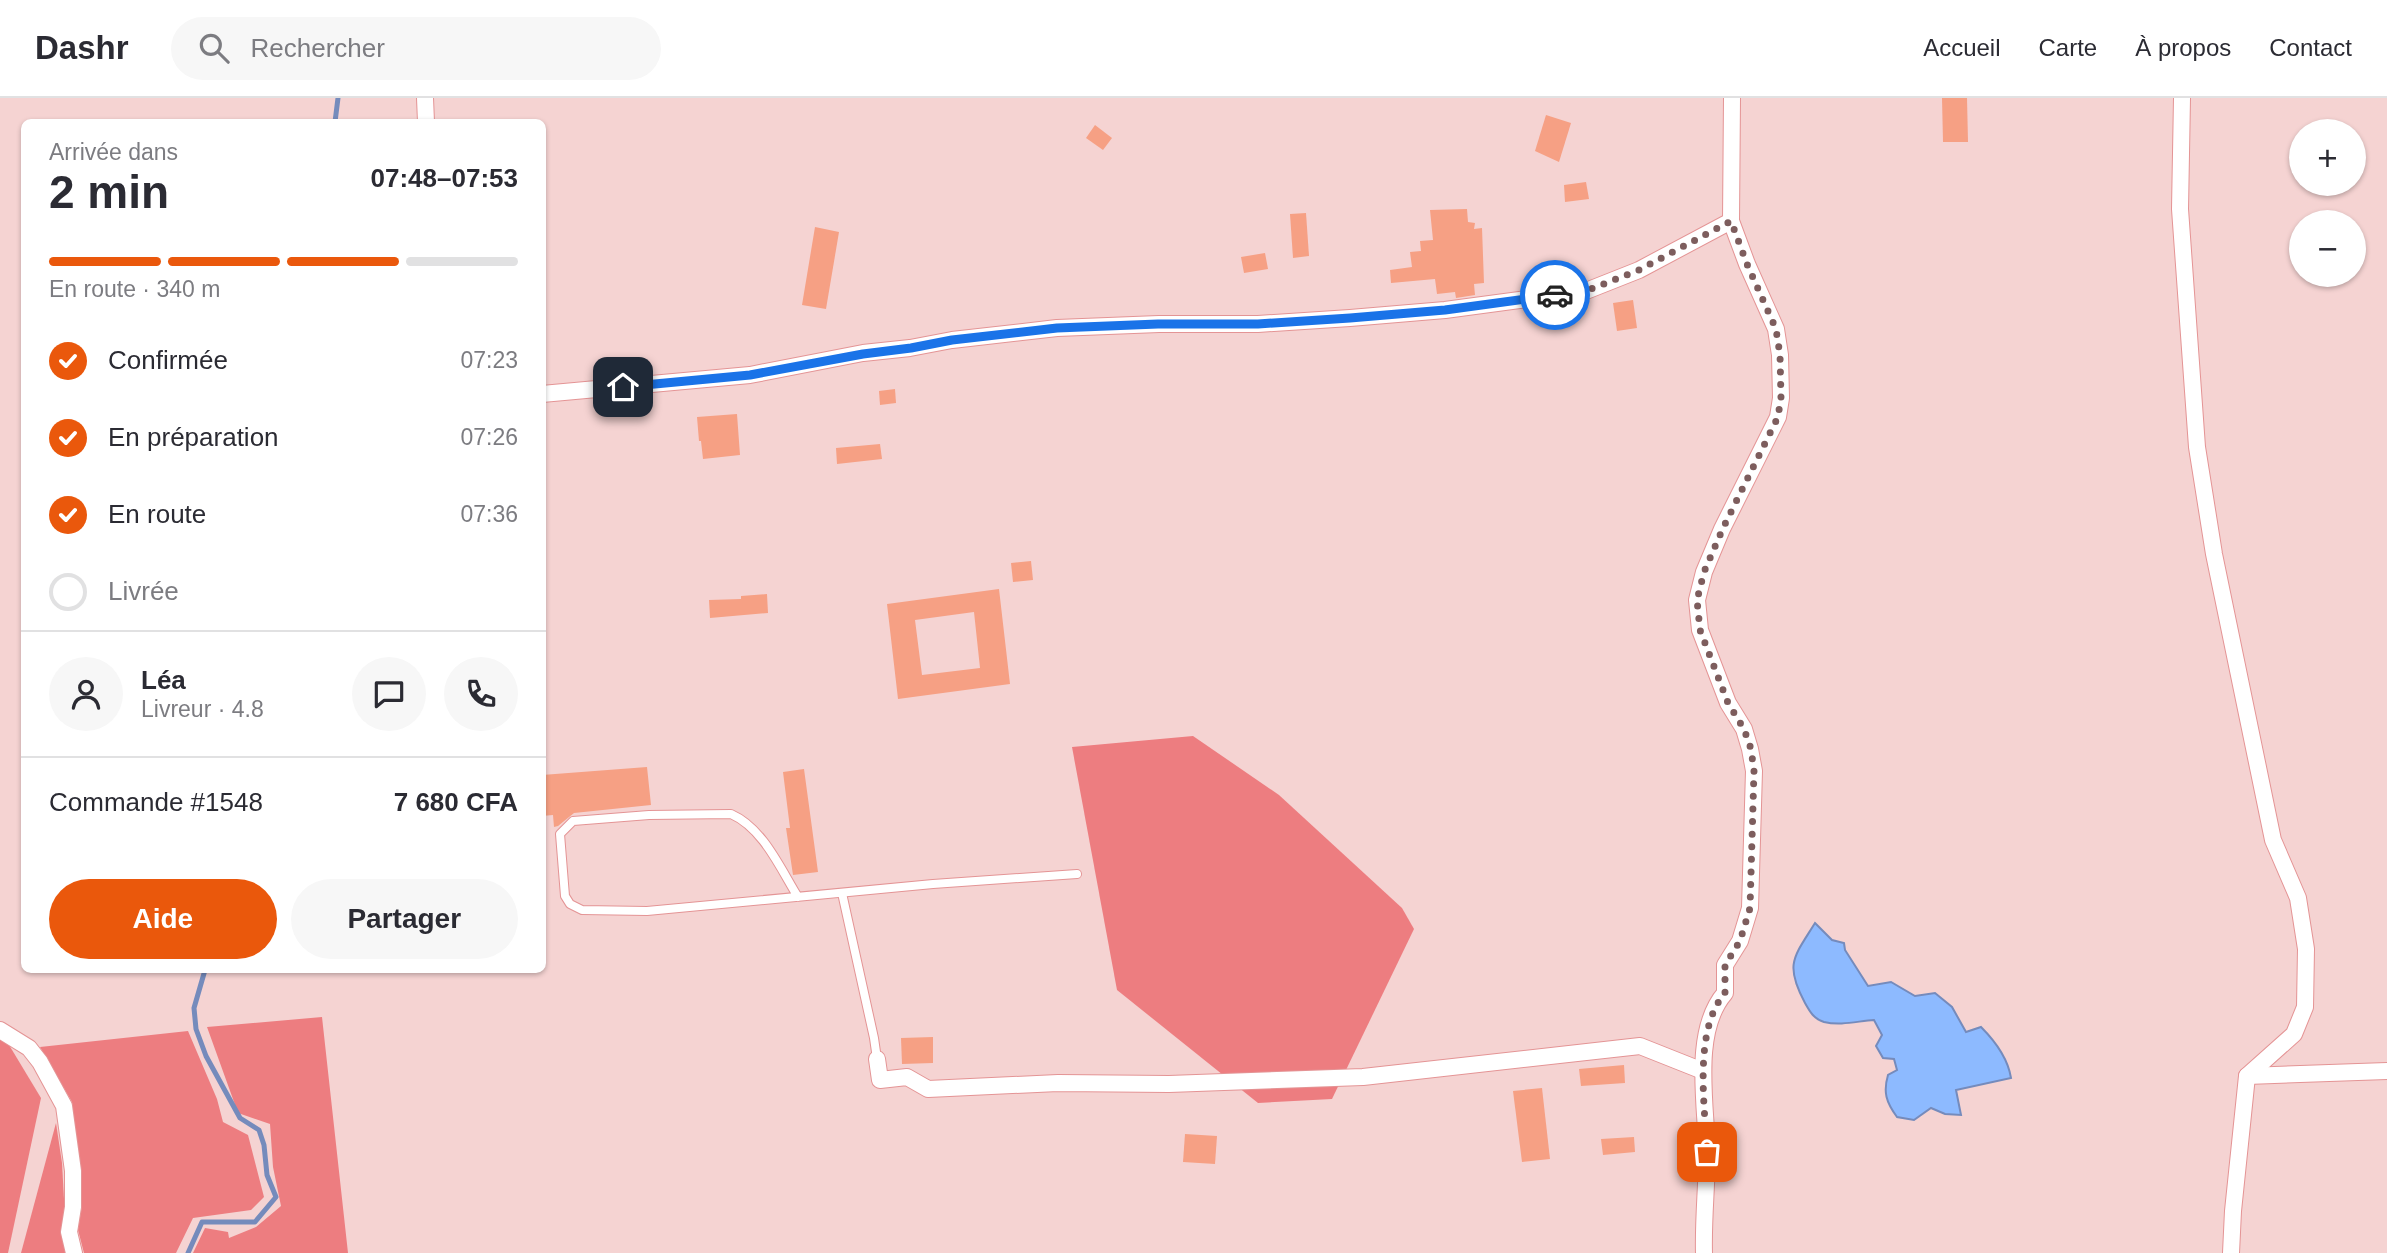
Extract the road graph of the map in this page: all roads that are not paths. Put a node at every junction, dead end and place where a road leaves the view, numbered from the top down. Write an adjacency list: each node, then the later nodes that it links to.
1 (425, 98): 4 (street)
2 (1732, 98): 5 (street)
3 (2182, 98): 14 (street)
4 (426, 119)
5 (1731, 221): 6 (street); 13 (street)
6 (546, 394)
7 (1077, 874): 8 (lane)
8 (842, 893): 9 (lane); 11 (lane)
9 (798, 897): 9 (lane)
10 (0, 1030): 15 (street)
11 (877, 1059): 13 (street)
12 (2387, 1070): 14 (street)
13 (1703, 1071): 16 (street)
14 (2247, 1076): 17 (street)
15 (74, 1253)
16 (1704, 1253)
17 (2231, 1253)

